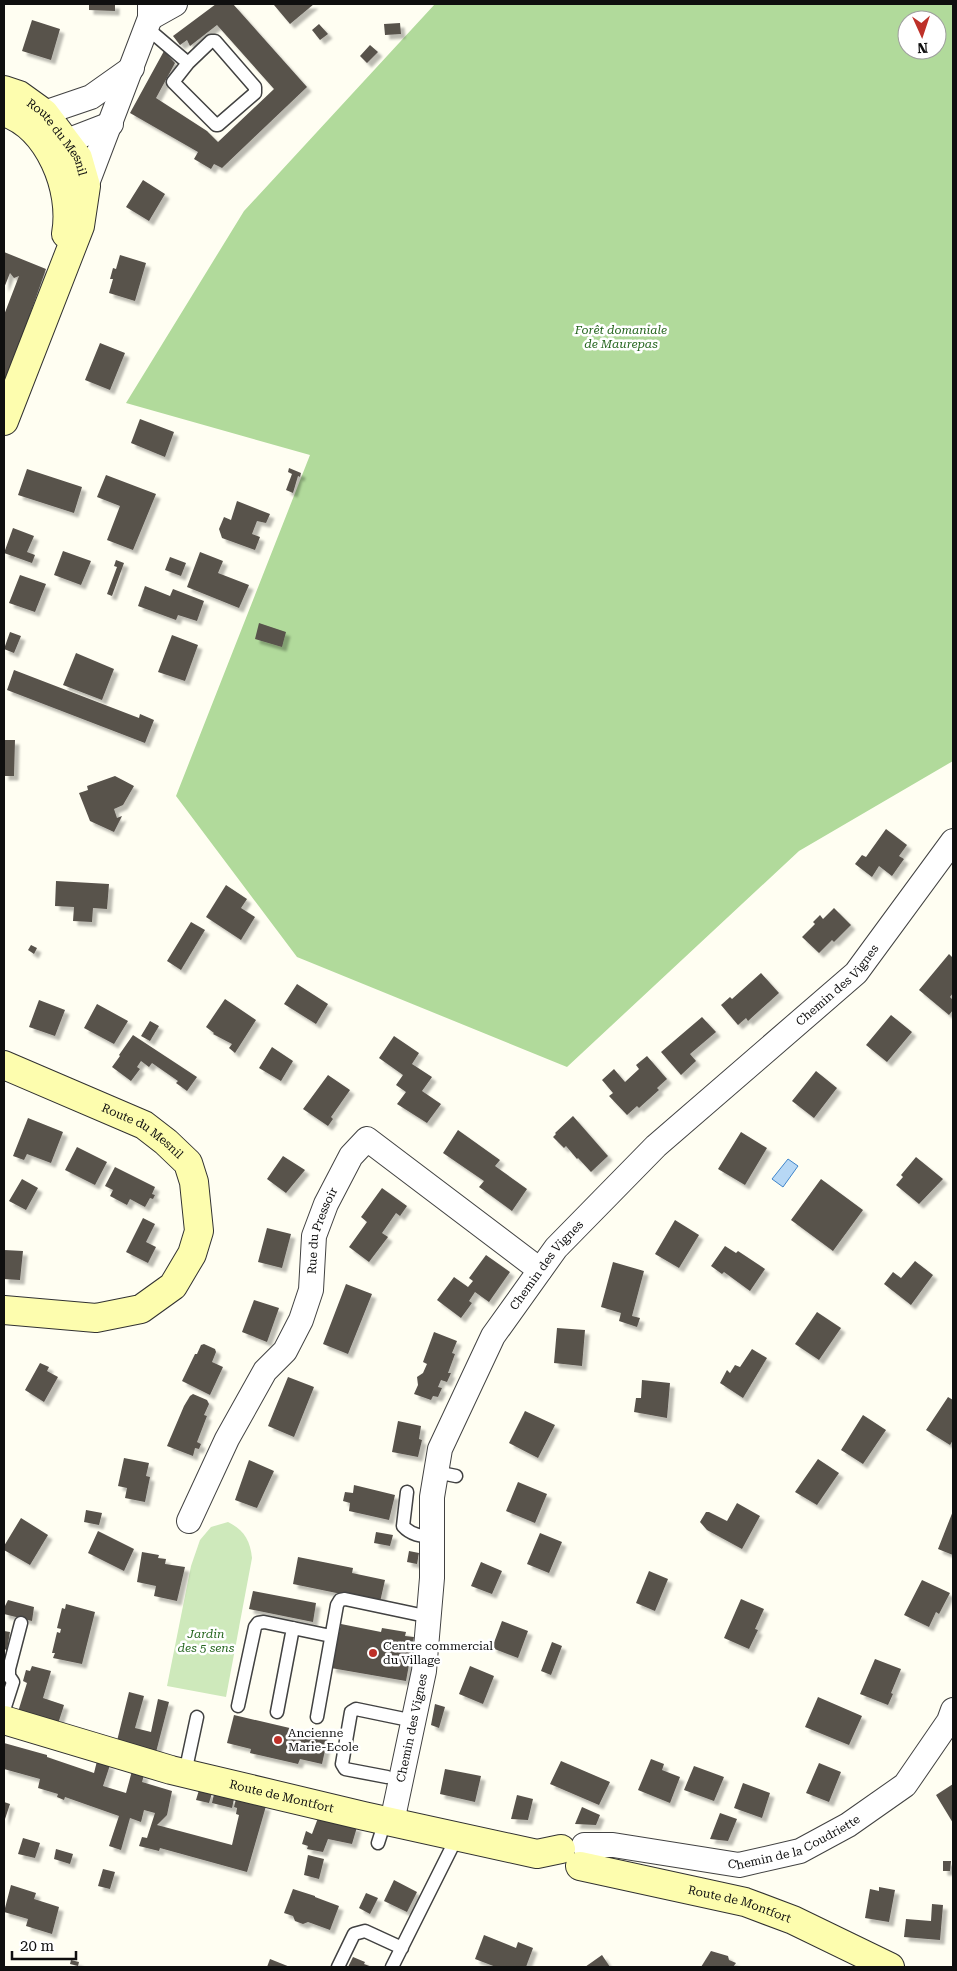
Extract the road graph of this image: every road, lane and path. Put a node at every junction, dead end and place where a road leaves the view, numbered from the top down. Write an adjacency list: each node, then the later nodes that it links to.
1 (175, 4): 2 (street)
2 (149, 17): 3 (lane); 4 (street)
3 (188, 63): 3 (lane)
4 (132, 68): 7 (street); 8 (street)
5 (4, 90): 7 (street, Route du Mesnil)
6 (4, 112): 9 (street, Route du Mesnil)
7 (44, 113): 9 (street, Route du Mesnil)
8 (111, 124): 9 (street); 10 (street)
9 (55, 142): 10 (street, Route du Mesnil); 11 (street, Route du Mesnil)
10 (86, 186): 11 (street, Route du Mesnil)
11 (56, 287): 12 (street, Route du Mesnil)
12 (4, 421)
13 (953, 841): 15 (street, Chemin des Vignes)
14 (4, 1065): 16 (street, Route du Mesnil)
15 (540, 1270): 18 (street, Rue du Pressoir); 19 (street, Chemin des Vignes)
16 (4, 1310)
17 (407, 1492): 19 (lane)
18 (189, 1521)
19 (432, 1537): 20 (street, Chemin des Vignes)
20 (430, 1617): 23 (lane); 31 (street, Chemin des Vignes)
21 (21, 1623): 25 (lane)
22 (293, 1628): 23 (lane); 24 (lane); 27 (lane)
23 (331, 1636): 29 (lane)
24 (238, 1706)
25 (4, 1710)
26 (953, 1710): 36 (street, Chemin de la Coudriette)
27 (277, 1712)
28 (197, 1717): 32 (lane)
29 (317, 1717)
30 (4, 1720): 32 (street, Route de Montfort)
31 (414, 1722): 33 (lane); 34 (street, Chemin des Vignes)
32 (185, 1773): 34 (street, Route de Montfort)
33 (387, 1777)
34 (396, 1830): 35 (street, Route de Montfort)
35 (457, 1837): 36 (street, Route de Montfort); 37 (lane)
36 (575, 1854): 40 (street, Route de Montfort)
37 (402, 1948): 38 (lane); 39 (lane)
38 (338, 1967)
39 (392, 1967)
40 (890, 1967)

